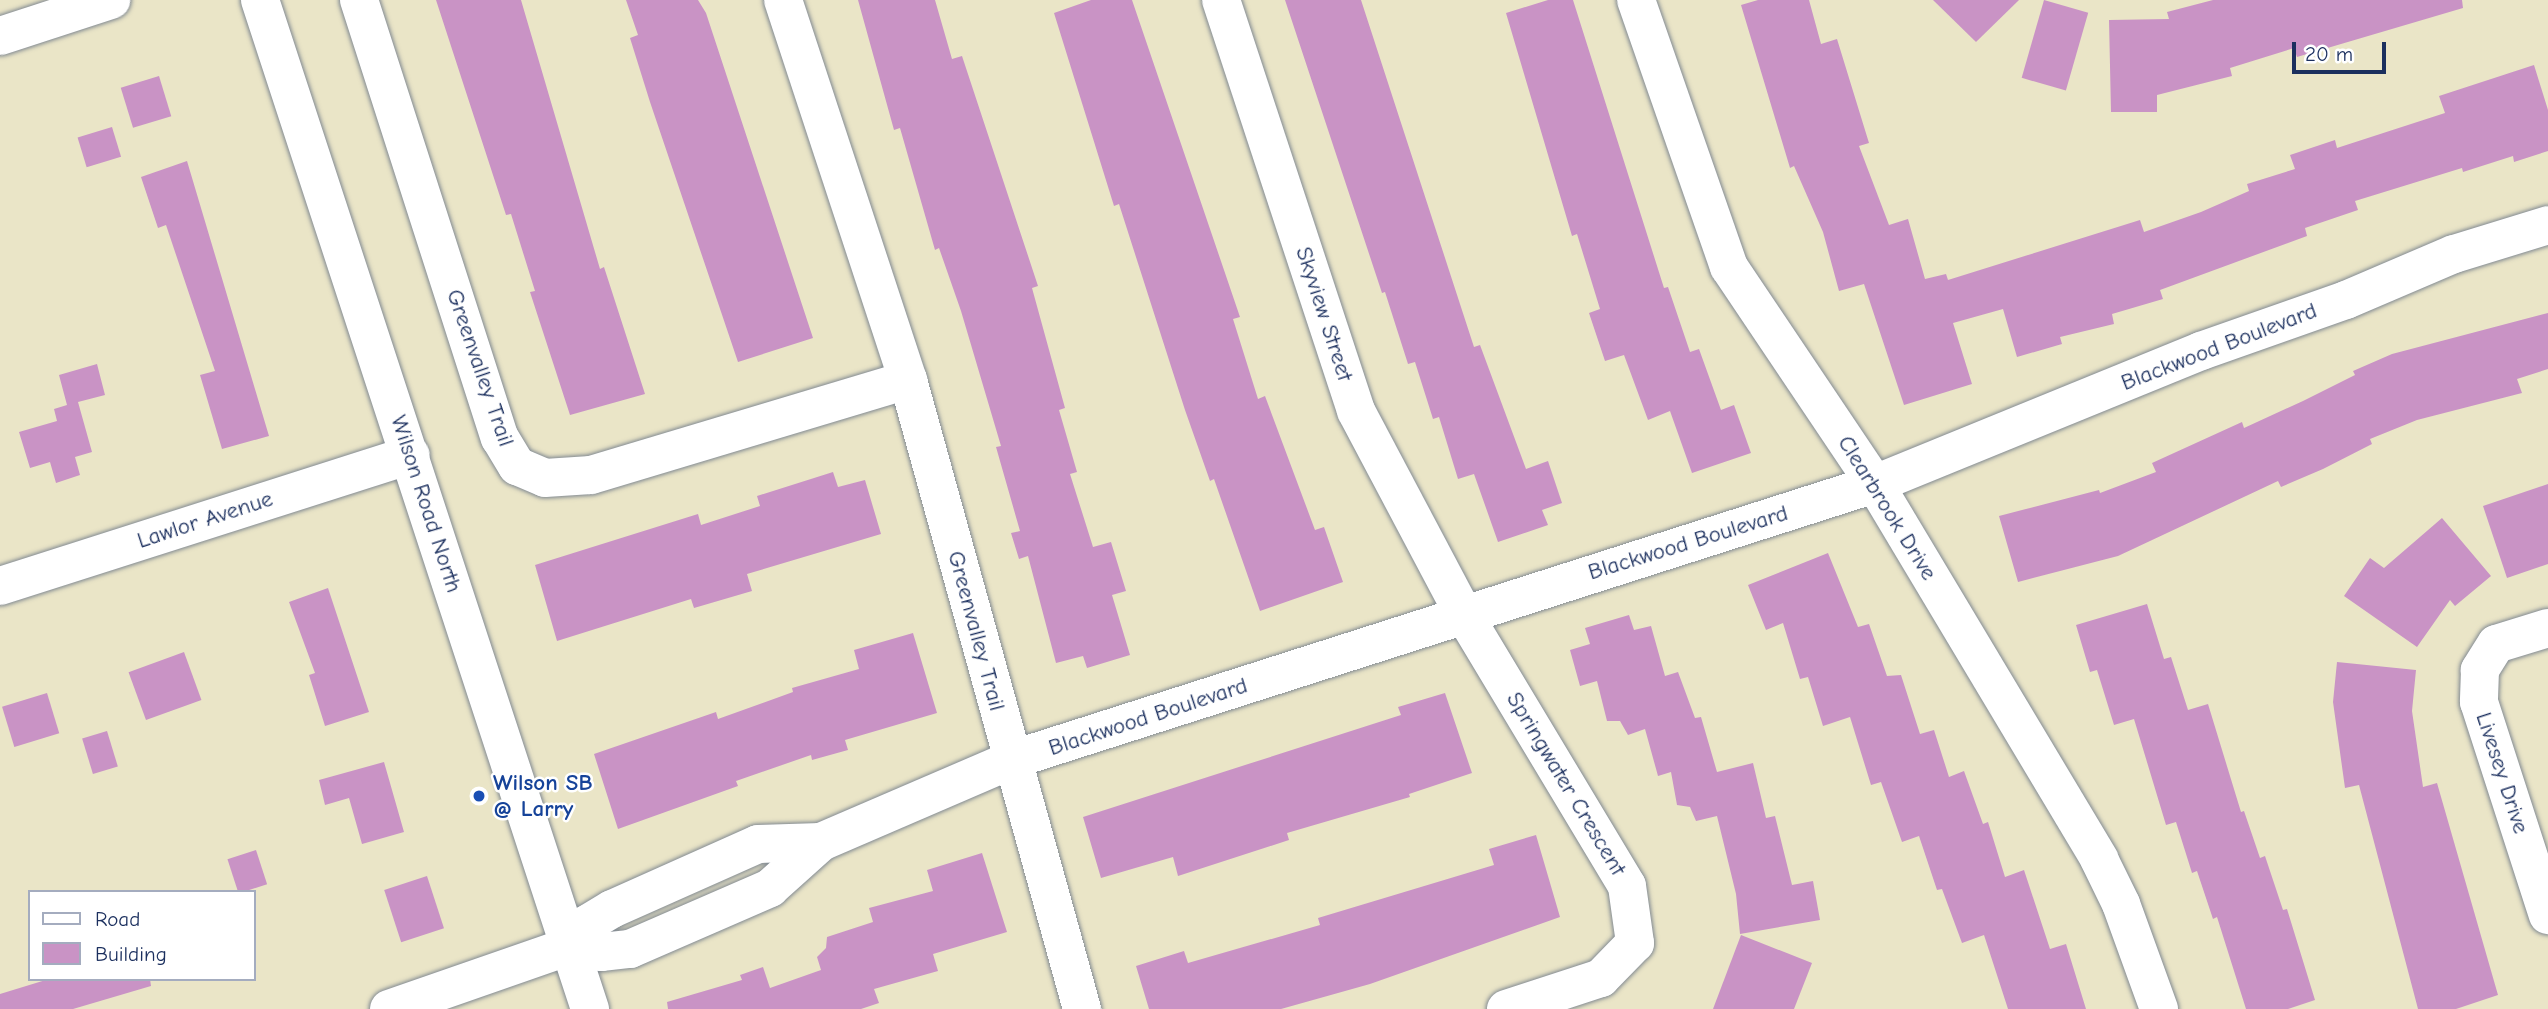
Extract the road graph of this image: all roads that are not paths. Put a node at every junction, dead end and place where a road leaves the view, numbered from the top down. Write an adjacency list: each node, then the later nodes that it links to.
1 (111, 0): 7 (street)
2 (260, 0): 10 (street, Wilson Road North)
3 (359, 0): 9 (street, Greenvalley Trail)
4 (783, 0): 9 (street, Greenvalley Trail)
5 (1221, 0): 13 (street, Skyview Street)
6 (1636, 0): 11 (street, Clearbrook Drive)
7 (0, 36)
8 (2548, 225): 11 (street, Blackwood Boulevard)
9 (908, 380): 15 (street, Greenvalley Trail)
10 (411, 455): 12 (street, Lawlor Avenue); 17 (street, Wilson Road North)
11 (1875, 484): 13 (street, Blackwood Boulevard); 22 (street, Clearbrook Drive)
12 (0, 586)
13 (1463, 613): 15 (street, Blackwood Boulevard); 21 (street, Springwater Crescent)
14 (2548, 628): 16 (street, Livesey Drive)
15 (1011, 760): 17 (street, Blackwood Boulevard); 20 (street)
16 (2548, 915)
17 (570, 946): 18 (street); 19 (street, Wilson Road North)
18 (388, 1009)
19 (590, 1009)
20 (1082, 1009)
21 (1506, 1009)
22 (2159, 1009)

